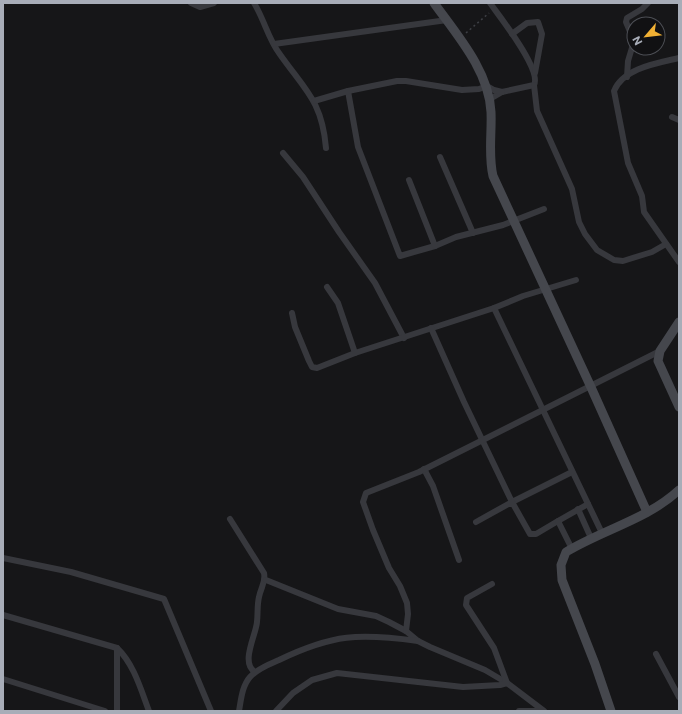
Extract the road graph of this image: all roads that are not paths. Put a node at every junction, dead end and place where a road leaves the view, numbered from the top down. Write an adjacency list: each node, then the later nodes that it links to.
1 (191, 3): 2 (street)
2 (214, 3)
3 (254, 3): 9 (street)
4 (434, 3): 7 (street)
5 (490, 3): 8 (street)
6 (648, 3): 12 (street)
7 (447, 20): 9 (street); 14 (street)
8 (512, 34): 11 (street); 11 (street)
9 (274, 44): 18 (street)
10 (679, 58): 12 (street)
11 (535, 72): 13 (street)
12 (627, 77): 28 (street)
13 (534, 85): 16 (street); 28 (street)
14 (487, 86): 15 (street); 16 (street); 17 (street)
15 (348, 91): 18 (street); 29 (street)
16 (502, 92): 17 (street)
17 (490, 99): 26 (street)
18 (314, 101): 21 (street)
19 (672, 117): 20 (street)
20 (679, 120)
21 (326, 148)
22 (283, 153): 39 (street)
23 (440, 157): 27 (street)
24 (409, 180): 29 (street)
25 (544, 209): 26 (street)
26 (513, 221): 27 (street); 34 (street)
27 (473, 233): 29 (street)
28 (666, 244): 31 (street)
29 (435, 246)
30 (679, 252): 31 (street)
31 (678, 261)
32 (576, 280): 34 (street)
33 (327, 287): 41 (street)
34 (546, 290): 35 (street); 42 (street)
35 (494, 308): 38 (street); 44 (street)
36 (292, 313): 41 (street)
37 (678, 325): 40 (street)
38 (431, 328): 39 (street); 45 (street)
39 (404, 338): 41 (street)
40 (660, 352): 42 (street); 43 (street)
41 (355, 353)
42 (590, 385): 44 (street); 52 (street)
43 (679, 407)
44 (543, 409): 45 (street); 47 (street)
45 (484, 440): 46 (street); 49 (street)
46 (424, 469): 60 (street); 64 (street)
47 (572, 472): 49 (street); 50 (street)
48 (679, 490): 52 (street)
49 (512, 502): 54 (street); 55 (street)
50 (588, 504): 51 (street); 56 (street)
51 (578, 510): 54 (street); 57 (street)
52 (647, 512): 56 (street)
53 (230, 519): 61 (street)
54 (558, 521): 58 (street)
55 (476, 522)
56 (602, 533): 57 (street)
57 (592, 538): 58 (street)
58 (572, 548): 81 (street)
59 (3, 558): 75 (street)
60 (459, 560)
61 (266, 580): 64 (street); 68 (street)
62 (492, 584): 70 (street)
63 (4, 616): 66 (street)
64 (406, 631): 65 (street)
65 (418, 641): 68 (street); 70 (street)
66 (117, 648): 73 (street); 74 (street)
67 (656, 654): 71 (street)
68 (256, 672): 76 (street)
69 (3, 679): 72 (street)
70 (507, 683): 77 (street); 80 (street)
71 (679, 698)
72 (105, 711)
73 (117, 711)
74 (149, 711)
75 (211, 711)
76 (239, 711)
77 (276, 711)
78 (519, 711): 79 (street)
79 (536, 711)
80 (544, 711)
81 (610, 711)

